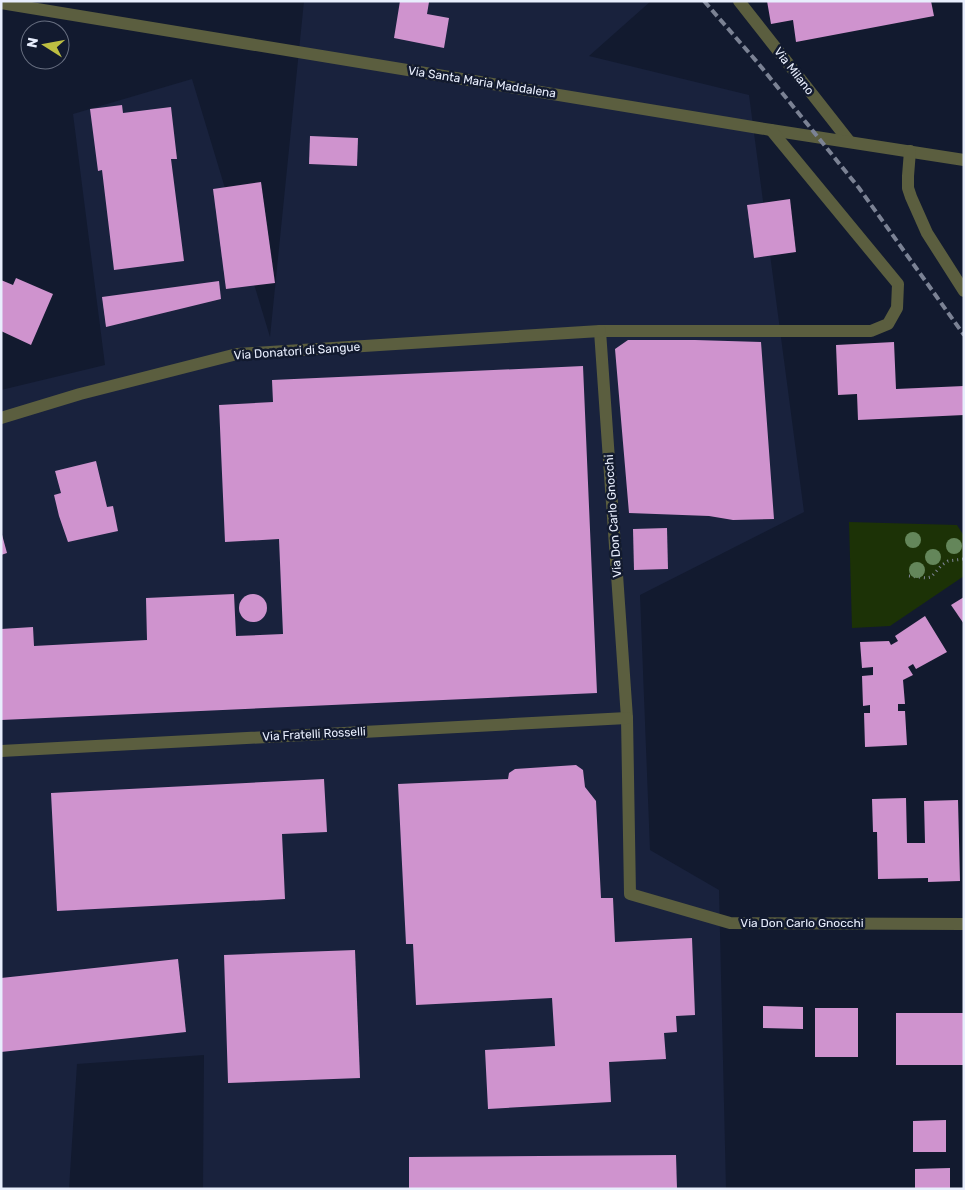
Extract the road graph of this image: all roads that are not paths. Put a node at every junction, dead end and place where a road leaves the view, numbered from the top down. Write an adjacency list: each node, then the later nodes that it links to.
1 (740, 1): 4 (street, Via Milano)
2 (1, 3): 3 (street, Via Santa Maria Maddalena)
3 (771, 130): 4 (street, Via Santa Maria Maddalena); 8 (street)
4 (849, 141): 5 (street, Via Santa Maria Maddalena)
5 (910, 151): 6 (street, Via Santa Maria Maddalena); 7 (street)
6 (964, 160)
7 (964, 291)
8 (600, 330): 9 (street, Via Donatori di Sangue); 10 (street, Via Don Carlo Gnocchi)
9 (1, 418)
10 (627, 718): 11 (street, Via Fratelli Rosselli); 12 (street, Via Don Carlo Gnocchi)
11 (1, 751)
12 (964, 924)

